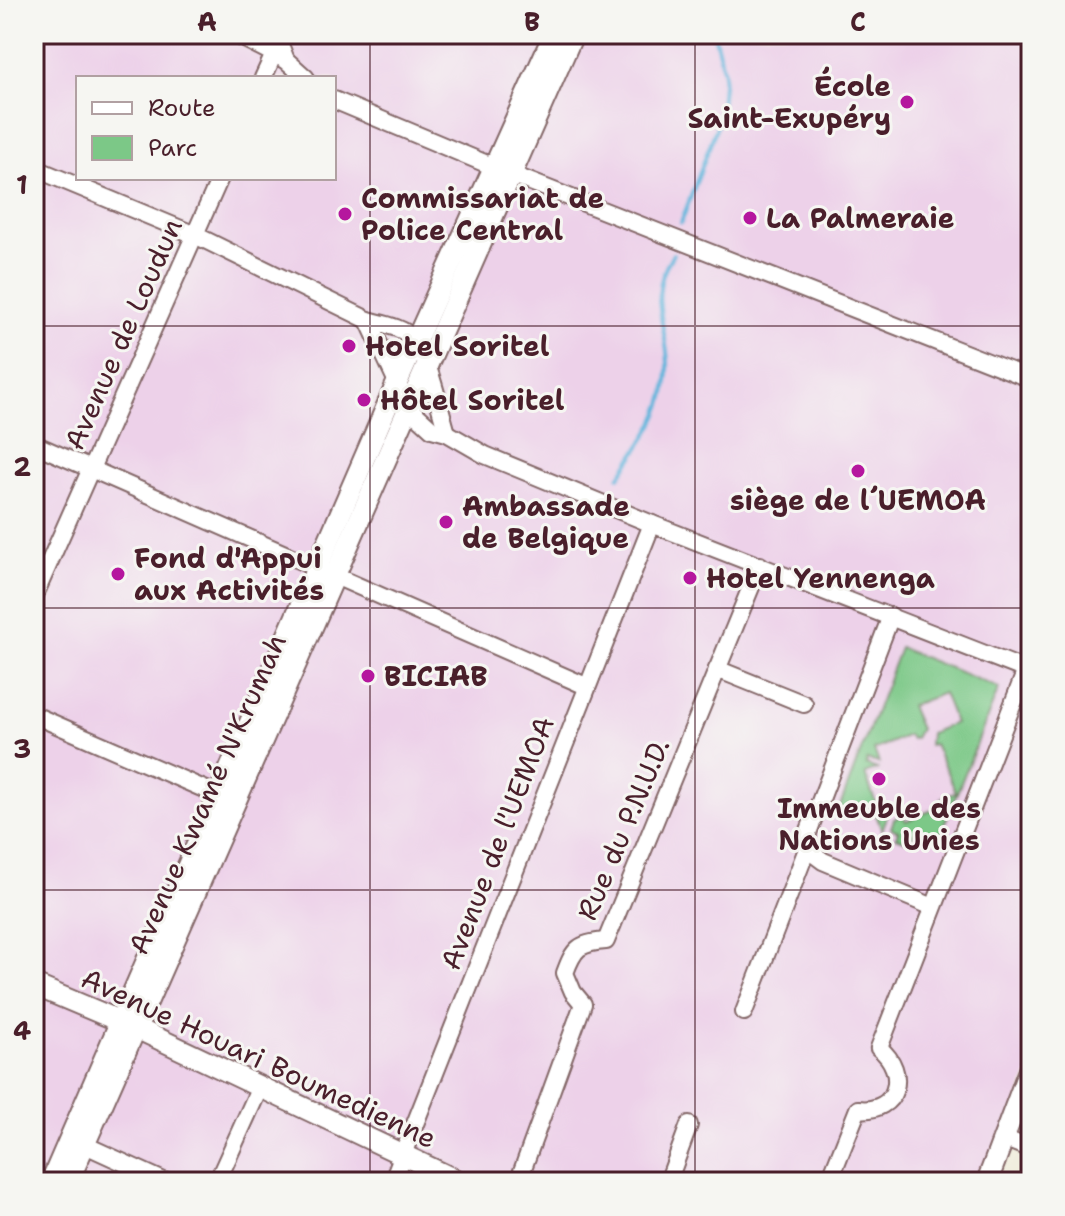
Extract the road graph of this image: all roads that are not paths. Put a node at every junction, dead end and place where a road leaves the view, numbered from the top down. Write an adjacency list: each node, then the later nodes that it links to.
1 (235, 34): 5 (street)
2 (273, 34): 5 (street)
3 (573, 34): 4 (main road, Avenue Kwamé N'Krumah)
4 (555, 46): 9 (main road, Avenue Kwamé N'Krumah); 11 (main road, Avenue Kwamé N'Krumah)
5 (280, 57): 6 (street); 7 (street)
6 (265, 76)
7 (304, 76)
8 (336, 101): 9 (street)
9 (493, 167): 11 (street); 15 (main road, Avenue Kwamé N'Krumah)
10 (34, 168): 13 (street)
11 (513, 175): 16 (main road, Avenue Kwamé N'Krumah); 17 (street)
12 (219, 180): 13 (street, Avenue de Loudun)
13 (195, 235): 14 (street); 22 (street, Avenue de Loudun)
14 (368, 320): 15 (street); 18 (street)
15 (416, 341): 16 (street); 18 (main road, Avenue Kwamé N'Krumah)
16 (426, 367): 19 (main road, Avenue Kwamé N'Krumah); 20 (street)
17 (1031, 379)
18 (397, 383): 19 (street); 25 (main road, Avenue Kwamé N'Krumah)
19 (409, 408): 20 (street); 25 (main road, Avenue Kwamé N'Krumah)
20 (447, 433): 23 (street)
21 (34, 444): 22 (street)
22 (92, 470): 25 (street); 26 (street, Avenue de Loudun)
23 (652, 524): 24 (street); 30 (street, Avenue de l'UEMOA)
24 (760, 565): 27 (street); 28 (street, Rue du P.N.U.D.)
25 (325, 573): 30 (street); 33 (main road, Avenue Kwamé N'Krumah)
26 (34, 597)
27 (891, 616): 29 (street); 34 (street)
28 (717, 669): 31 (street); 52 (street, Rue du P.N.U.D.)
29 (1028, 671): 35 (street)
30 (586, 686): 45 (street, Avenue de l'UEMOA)
31 (804, 704)
32 (34, 715): 33 (street)
33 (227, 799): 38 (main road, Avenue Kwamé N'Krumah)
34 (807, 849): 35 (street); 37 (street)
35 (933, 907): 54 (street)
36 (34, 985): 38 (main road, Avenue Houari Boumedienne)
37 (744, 1012)
38 (129, 1025): 40 (main road, Avenue Houari Boumedienne); 42 (main road, Avenue Kwamé N'Krumah)
39 (1031, 1065): 43 (main road)
40 (260, 1087): 45 (main road, Avenue Houari Boumedienne); 49 (street)
41 (689, 1125): 53 (street)
42 (84, 1133): 46 (main road, Avenue Kwamé N'Krumah); 47 (main road, Avenue Kwamé N'Krumah); 48 (street)
43 (1003, 1138): 44 (street); 55 (main road)
44 (1031, 1149)
45 (402, 1156): 50 (street, Avenue de l'UEMOA); 51 (main road, Avenue Houari Boumedienne)
46 (51, 1182)
47 (68, 1182)
48 (166, 1182)
49 (217, 1182)
50 (392, 1182)
51 (460, 1182)
52 (518, 1182)
53 (668, 1182)
54 (829, 1182)
55 (987, 1182)

